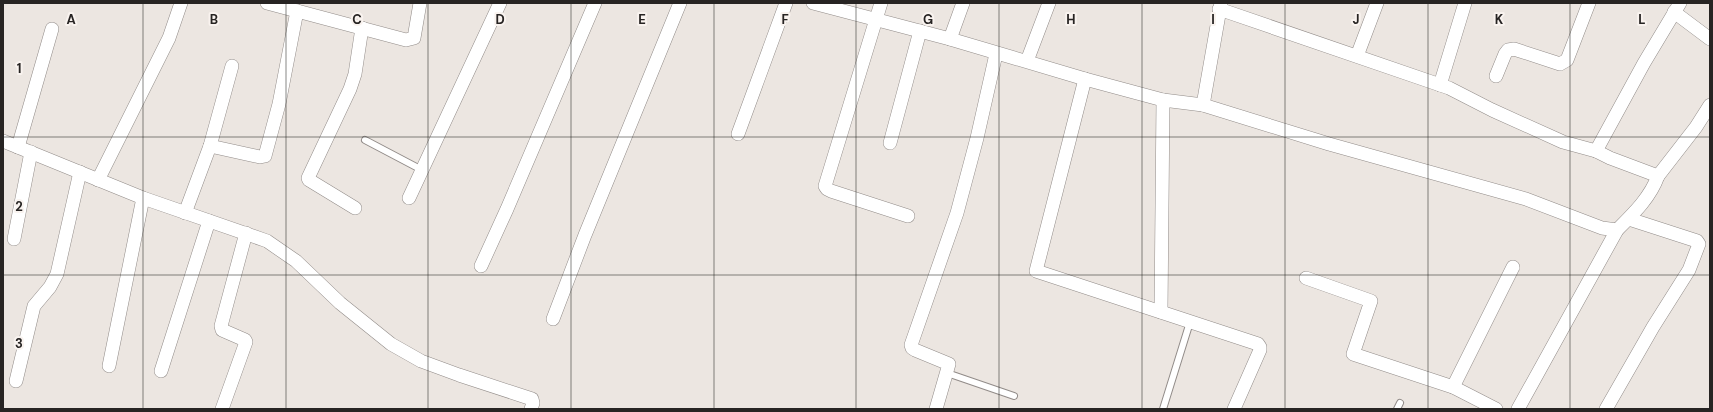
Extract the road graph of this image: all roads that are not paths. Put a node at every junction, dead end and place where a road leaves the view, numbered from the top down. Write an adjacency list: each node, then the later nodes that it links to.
1 (181, 3): 45 (street)
2 (267, 3): 17 (street)
3 (420, 3): 19 (street)
4 (500, 3): 42 (street)
5 (595, 3): 56 (street)
6 (680, 3): 60 (street)
7 (786, 3): 34 (street)
8 (812, 3): 18 (street)
9 (881, 3): 18 (street)
10 (963, 3): 22 (street)
11 (1049, 3): 26 (street)
12 (1376, 3): 25 (street)
13 (1465, 3): 30 (street)
14 (1586, 4): 28 (street)
15 (1220, 6): 25 (street); 32 (street)
16 (1677, 8): 23 (street); 40 (street)
17 (297, 11): 19 (street); 38 (street)
18 (875, 20): 21 (street); 50 (street)
19 (362, 28): 48 (street)
20 (52, 29): 39 (street)
21 (920, 31): 22 (street); 37 (street)
22 (950, 39): 24 (street)
23 (1710, 39)
24 (996, 54): 26 (street); 64 (street)
25 (1356, 56): 30 (street)
26 (1027, 61): 29 (street)
27 (232, 66): 38 (street)
28 (1496, 76)
29 (1085, 79): 31 (street); 59 (street)
30 (1440, 85): 40 (street)
31 (1163, 100): 32 (street); 59 (street)
32 (1202, 105): 53 (street)
33 (1710, 105): 44 (street)
34 (738, 134)
35 (365, 140): 42 (lane)
36 (3, 141): 39 (street)
37 (890, 143)
38 (210, 146): 49 (street)
39 (18, 147): 41 (street)
40 (1596, 151): 44 (street)
41 (31, 152): 43 (street); 55 (street)
42 (422, 170): 47 (street)
43 (80, 172): 45 (street); 65 (street)
44 (1658, 176): 51 (street)
45 (98, 180): 46 (street)
46 (143, 198): 49 (street); 62 (street)
47 (409, 198)
48 (355, 208)
49 (185, 213): 52 (street)
50 (908, 216)
51 (1629, 219): 53 (street); 76 (street)
52 (209, 221): 54 (street); 63 (street)
53 (1617, 230): 75 (street)
54 (246, 233): 69 (street); 70 (street)
55 (14, 239)
56 (481, 266)
57 (1512, 268): 66 (street)
58 (1306, 278): 66 (street)
59 (1161, 312): 61 (street)
60 (553, 319)
61 (1190, 322): 72 (lane); 73 (street)
62 (109, 366)
63 (161, 371)
64 (947, 374): 67 (lane); 71 (street)
65 (16, 381)
66 (1453, 387): 68 (street)
67 (1014, 396)
68 (1478, 406): 74 (street)
69 (222, 409)
70 (531, 409)
71 (936, 409)
72 (1163, 409)
73 (1234, 409)
74 (1496, 409)
75 (1518, 409)
76 (1606, 409)

